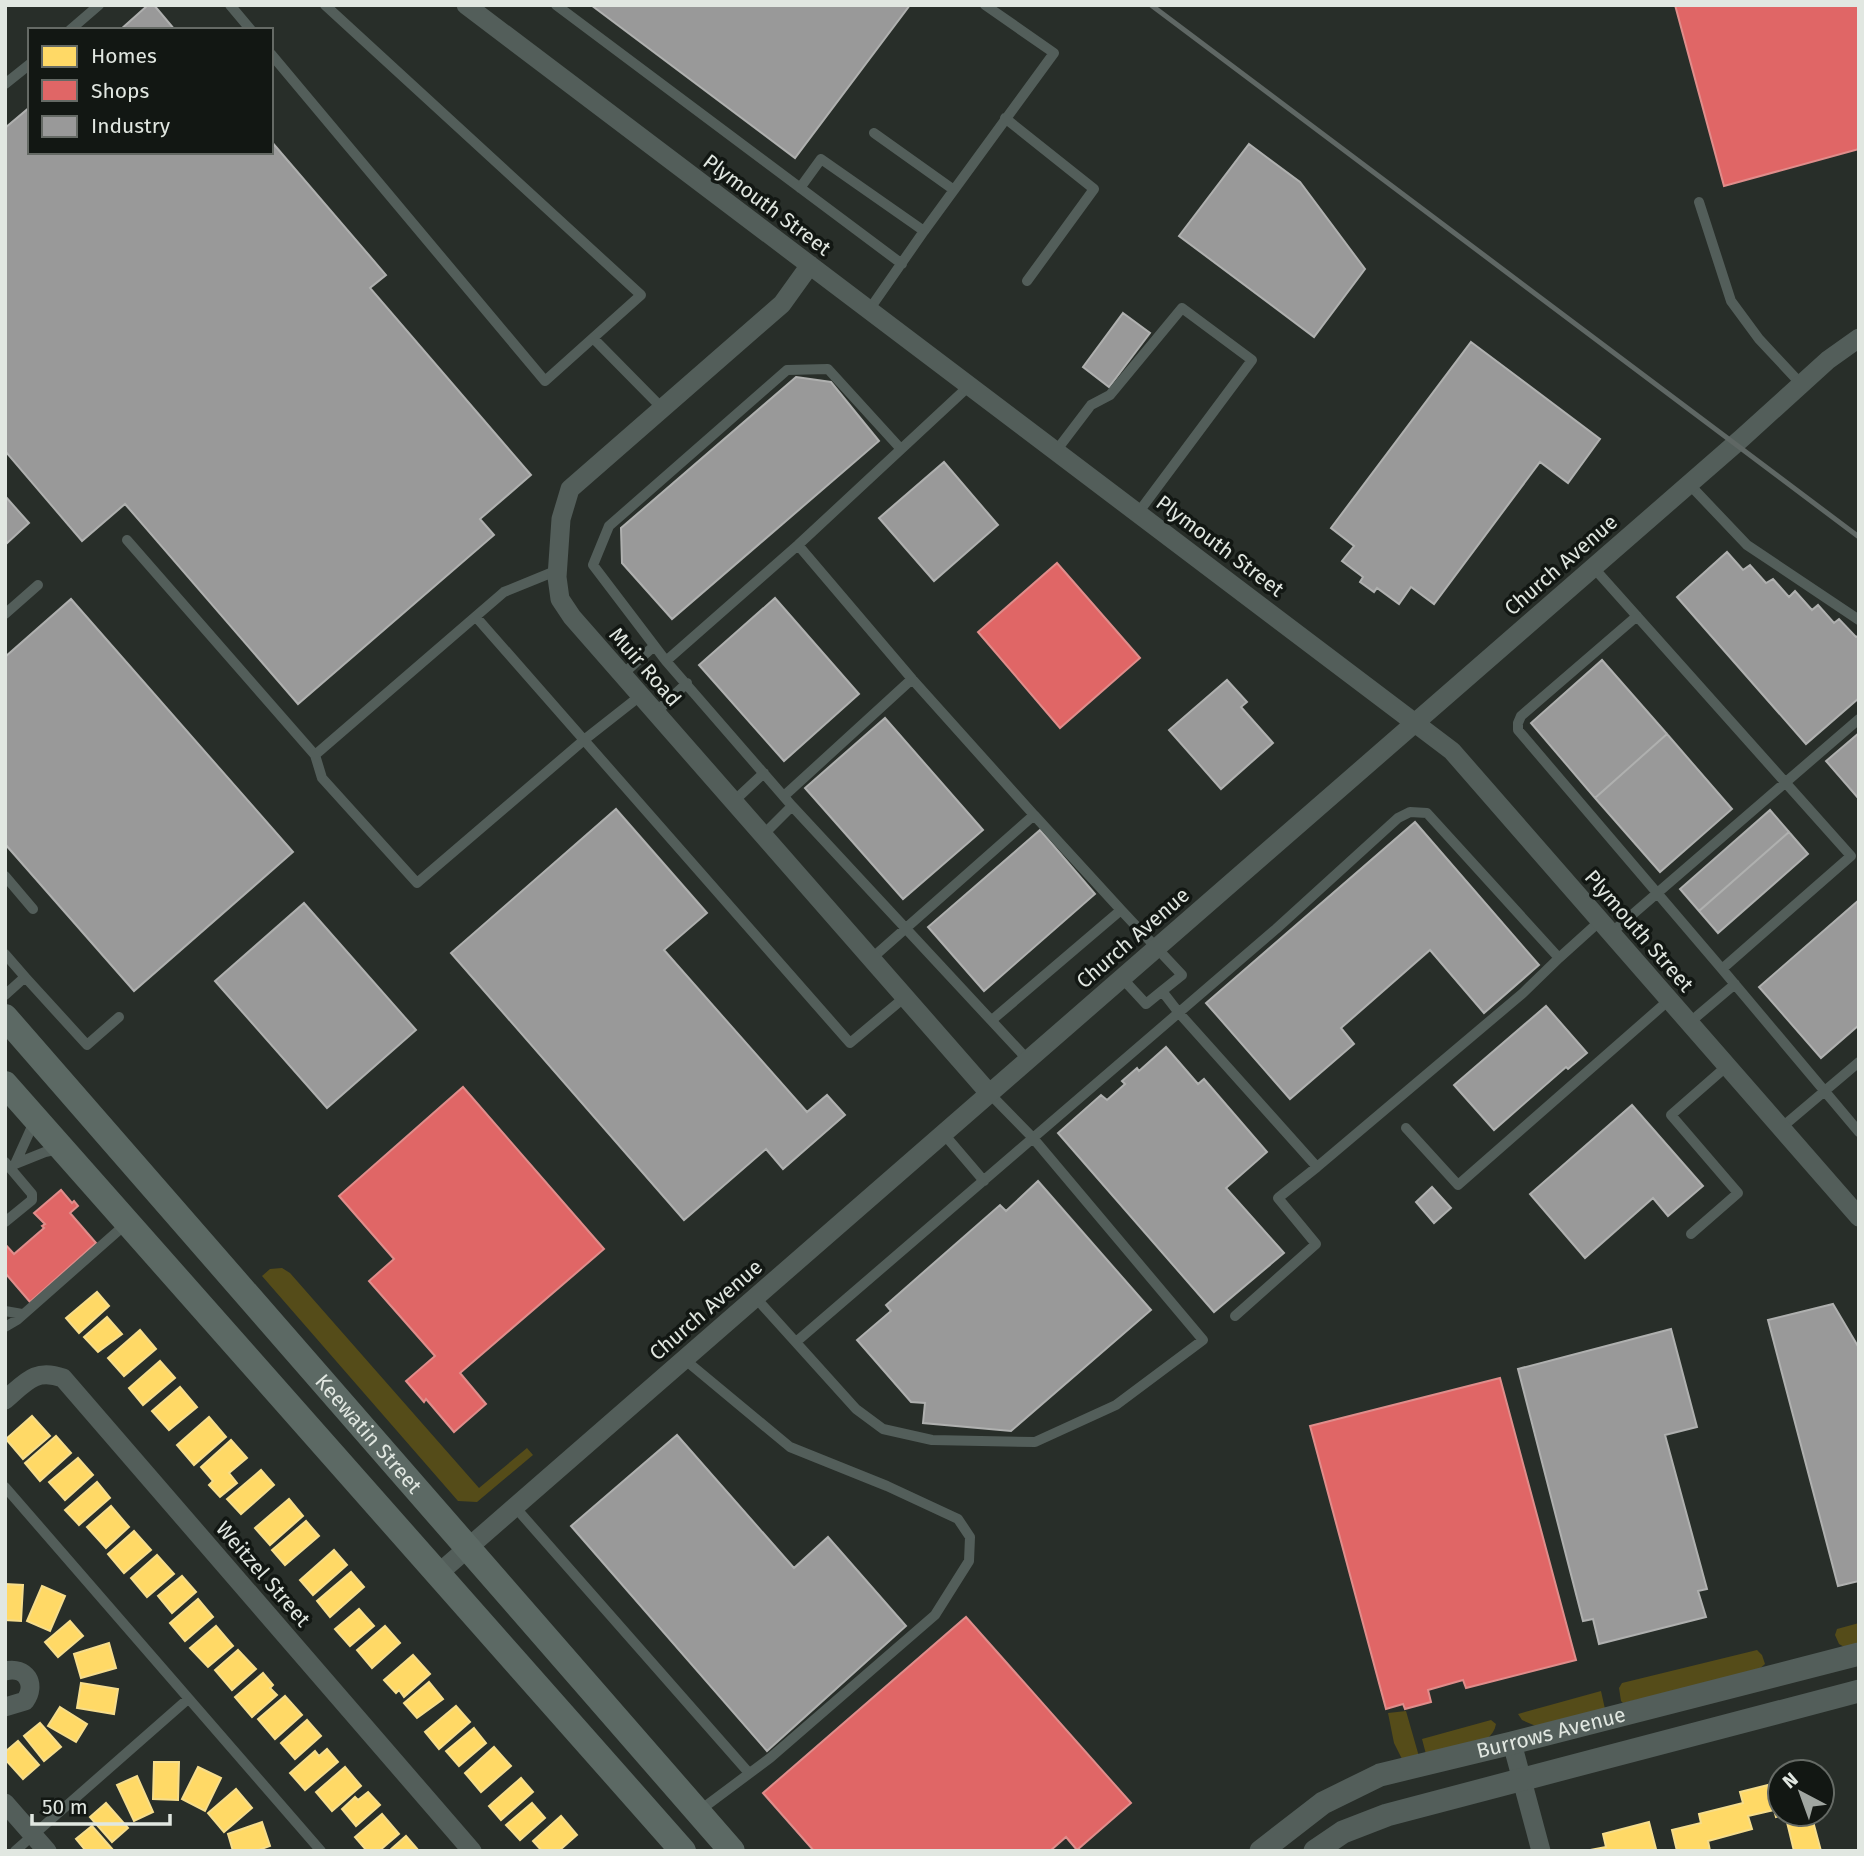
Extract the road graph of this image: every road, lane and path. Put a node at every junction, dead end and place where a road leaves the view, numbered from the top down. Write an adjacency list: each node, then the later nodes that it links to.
1 (99, 5): 7 (lane)
2 (230, 5): 8 (lane)
3 (326, 5): 22 (lane)
4 (466, 5): 19 (street, Plymouth Street)
5 (556, 5): 14 (lane)
6 (985, 5): 12 (lane)
7 (72, 28)
8 (249, 28)
9 (273, 56): 22 (lane)
10 (28, 66): 11 (lane)
11 (5, 85)
12 (1006, 118): 15 (lane); 20 (lane)
13 (874, 133): 15 (lane)
14 (800, 188): 17 (lane); 18 (lane)
15 (954, 190): 17 (lane)
16 (1699, 202): 24 (lane)
17 (924, 231): 18 (lane)
18 (902, 264): 21 (lane)
19 (810, 265): 21 (street, Plymouth Street); 26 (street, Muir Road)
20 (1027, 281)
21 (869, 310): 25 (street, Plymouth Street)
22 (593, 338): 26 (lane)
23 (1859, 338): 24 (street, Church Avenue)
24 (1801, 384): 29 (street, Church Avenue)
25 (969, 386): 27 (lane); 28 (street, Plymouth Street)
26 (662, 408): 34 (street, Muir Road)
27 (900, 448): 32 (lane); 40 (lane)
28 (1056, 451): 30 (street, Plymouth Street); 30 (lane)
29 (1688, 484): 33 (street, Church Avenue); 39 (lane)
30 (1138, 513): 48 (street, Plymouth Street)
31 (127, 540): 50 (lane)
32 (798, 545): 41 (lane); 43 (lane)
33 (1593, 567): 37 (lane); 48 (street, Church Avenue)
34 (558, 569): 38 (lane); 42 (street, Muir Road)
35 (38, 585): 36 (lane)
36 (5, 614)
37 (1637, 616): 52 (lane); 60 (lane)
38 (476, 617): 49 (lane); 50 (lane)
39 (1859, 620)
40 (654, 646): 41 (lane); 42 (lane)
41 (666, 661): 44 (lane)
42 (622, 675): 45 (street, Muir Road)
43 (912, 679): 53 (lane); 56 (lane)
44 (687, 683): 46 (lane); 51 (lane)
45 (640, 696): 46 (street, Muir Road); 49 (lane)
46 (655, 713): 54 (street, Muir Road)
47 (1859, 719): 52 (lane)
48 (1415, 722): 63 (street, Plymouth Street); 65 (street, Church Avenue)
49 (584, 740): 50 (lane); 75 (lane)
50 (315, 755)
51 (764, 773): 53 (lane); 54 (lane)
52 (1786, 783): 58 (lane); 60 (lane)
53 (784, 796): 55 (lane)
54 (733, 802): 57 (street, Muir Road)
55 (792, 806): 57 (lane); 64 (lane)
56 (1034, 815): 62 (lane); 64 (lane)
57 (763, 835): 68 (street, Muir Road)
58 (1855, 853): 69 (lane)
59 (5, 876): 61 (lane)
60 (1657, 894): 63 (lane); 69 (lane)
61 (33, 909)
62 (1121, 910): 65 (lane); 80 (lane)
63 (1605, 927): 67 (lane); 76 (street, Plymouth Street)
64 (905, 928): 68 (lane); 80 (lane)
65 (1156, 948): 71 (street, Church Avenue); 73 (lane)
66 (5, 954): 70 (lane)
67 (1559, 958): 77 (lane); 96 (lane)
68 (872, 959): 75 (street, Muir Road)
69 (1722, 969): 72 (lane)
70 (25, 977): 74 (lane); 79 (lane)
71 (1122, 978): 73 (lane); 82 (street, Church Avenue)
72 (1735, 984): 81 (lane); 86 (lane)
73 (1162, 991): 77 (lane)
74 (5, 995)
75 (905, 997): 87 (street, Muir Road)
76 (1669, 1000): 81 (street, Plymouth Street); 89 (lane)
77 (1178, 1013): 93 (lane); 96 (lane)
78 (5, 1017): 112 (main road, Keewatin Street)
79 (119, 1017)
80 (992, 1020): 82 (lane)
81 (1689, 1023): 84 (street, Plymouth Street)
82 (1028, 1060): 87 (street, Church Avenue)
83 (1859, 1062): 86 (lane)
84 (1727, 1066): 90 (street, Plymouth Street); 101 (lane)
85 (5, 1084): 88 (main road, Keewatin Street)
86 (1824, 1091): 90 (lane); 91 (lane)
87 (989, 1093): 92 (street, Church Avenue); 93 (lane)
88 (36, 1118): 94 (main road, Keewatin Street); 95 (lane)
89 (1406, 1128)
90 (1781, 1128): 98 (street, Plymouth Street)
91 (1859, 1132)
92 (943, 1133): 97 (lane); 102 (street, Church Avenue)
93 (1033, 1138): 97 (lane); 107 (lane)
94 (63, 1148): 95 (lane); 100 (main road, Keewatin Street)
95 (10, 1165): 99 (lane)
96 (1317, 1167): 105 (lane)
97 (984, 1181): 107 (lane)
98 (1859, 1217)
99 (5, 1222)
100 (128, 1222): 104 (lane); 113 (main road, Keewatin Street)
101 (1692, 1234)
102 (755, 1297): 107 (lane); 108 (street, Church Avenue)
103 (5, 1311): 104 (lane)
104 (22, 1314): 106 (lane)
105 (1235, 1316)
106 (5, 1327)
107 (796, 1342)
108 (684, 1359): 111 (street, Church Avenue); 120 (lane)
109 (5, 1400): 128 (street, Weitzel Street)
110 (5, 1487): 117 (lane)
111 (514, 1507): 112 (street, Church Avenue); 120 (lane)
112 (467, 1548): 113 (street, Church Avenue); 123 (main road, Keewatin Street)
113 (439, 1573): 129 (main road, Keewatin Street)
114 (1859, 1654): 119 (street, Burrows Avenue)
115 (5, 1671): 118 (street)
116 (1859, 1691): 121 (street, Burrows Avenue)
117 (188, 1699): 124 (lane); 127 (lane)
118 (5, 1707)
119 (1512, 1743): 121 (street); 131 (street, Burrows Avenue)
120 (749, 1773): 123 (lane)
121 (1520, 1779): 132 (street, Burrows Avenue); 133 (street)
122 (5, 1803): 124 (street)
123 (698, 1812): 130 (main road, Keewatin Street)
124 (33, 1835): 125 (lane); 126 (street)
125 (15, 1851)
126 (47, 1851)
127 (321, 1851)
128 (472, 1851)
129 (683, 1851)
130 (732, 1851)
131 (1261, 1851)
132 (1315, 1851)
133 (1541, 1851)

